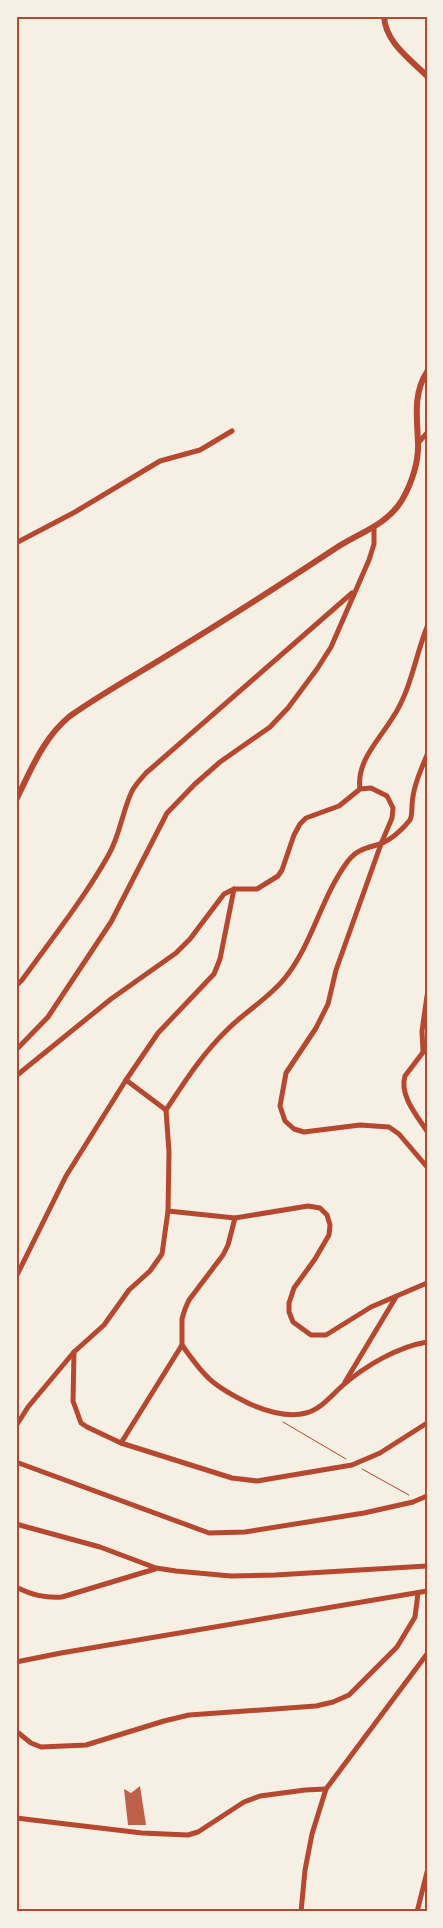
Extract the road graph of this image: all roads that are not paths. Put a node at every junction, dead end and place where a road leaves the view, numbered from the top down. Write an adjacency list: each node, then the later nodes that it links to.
1 (384, 16): 2 (street)
2 (427, 76)
3 (427, 372): 6 (street)
4 (232, 431): 8 (street)
5 (427, 433): 6 (street)
6 (418, 444): 7 (street)
7 (374, 528): 9 (street); 13 (street)
8 (16, 543)
9 (354, 591): 16 (street); 18 (street)
10 (427, 627): 12 (street)
11 (427, 755): 14 (street)
12 (360, 789): 14 (street); 15 (street)
13 (16, 800)
14 (381, 844): 22 (street); 24 (street)
15 (234, 889): 20 (street); 21 (street)
16 (16, 986)
17 (427, 996): 19 (street)
18 (16, 1050)
19 (425, 1050): 23 (street)
20 (16, 1076)
21 (126, 1080): 22 (street); 27 (street)
22 (166, 1110): 25 (street)
23 (427, 1131)
24 (427, 1167)
25 (168, 1211): 26 (street); 32 (street)
26 (235, 1218): 29 (street); 31 (street)
27 (16, 1277)
28 (427, 1283): 29 (street)
29 (396, 1296): 33 (street)
30 (427, 1342): 33 (street)
31 (182, 1344): 33 (street); 36 (street)
32 (74, 1352): 35 (street); 36 (street)
33 (344, 1384)
34 (427, 1423): 36 (street)
35 (16, 1426)
36 (122, 1443)
37 (16, 1462): 38 (street)
38 (427, 1496)
39 (16, 1524): 41 (street)
40 (427, 1566): 41 (street)
41 (156, 1568): 42 (street)
42 (16, 1587)
43 (427, 1592): 44 (street)
44 (418, 1593): 46 (street); 47 (street)
45 (427, 1654): 48 (street)
46 (16, 1662)
47 (16, 1731)
48 (326, 1789): 49 (street); 51 (street)
49 (16, 1818)
50 (427, 1872): 52 (street)
51 (301, 1912)
52 (417, 1912)

